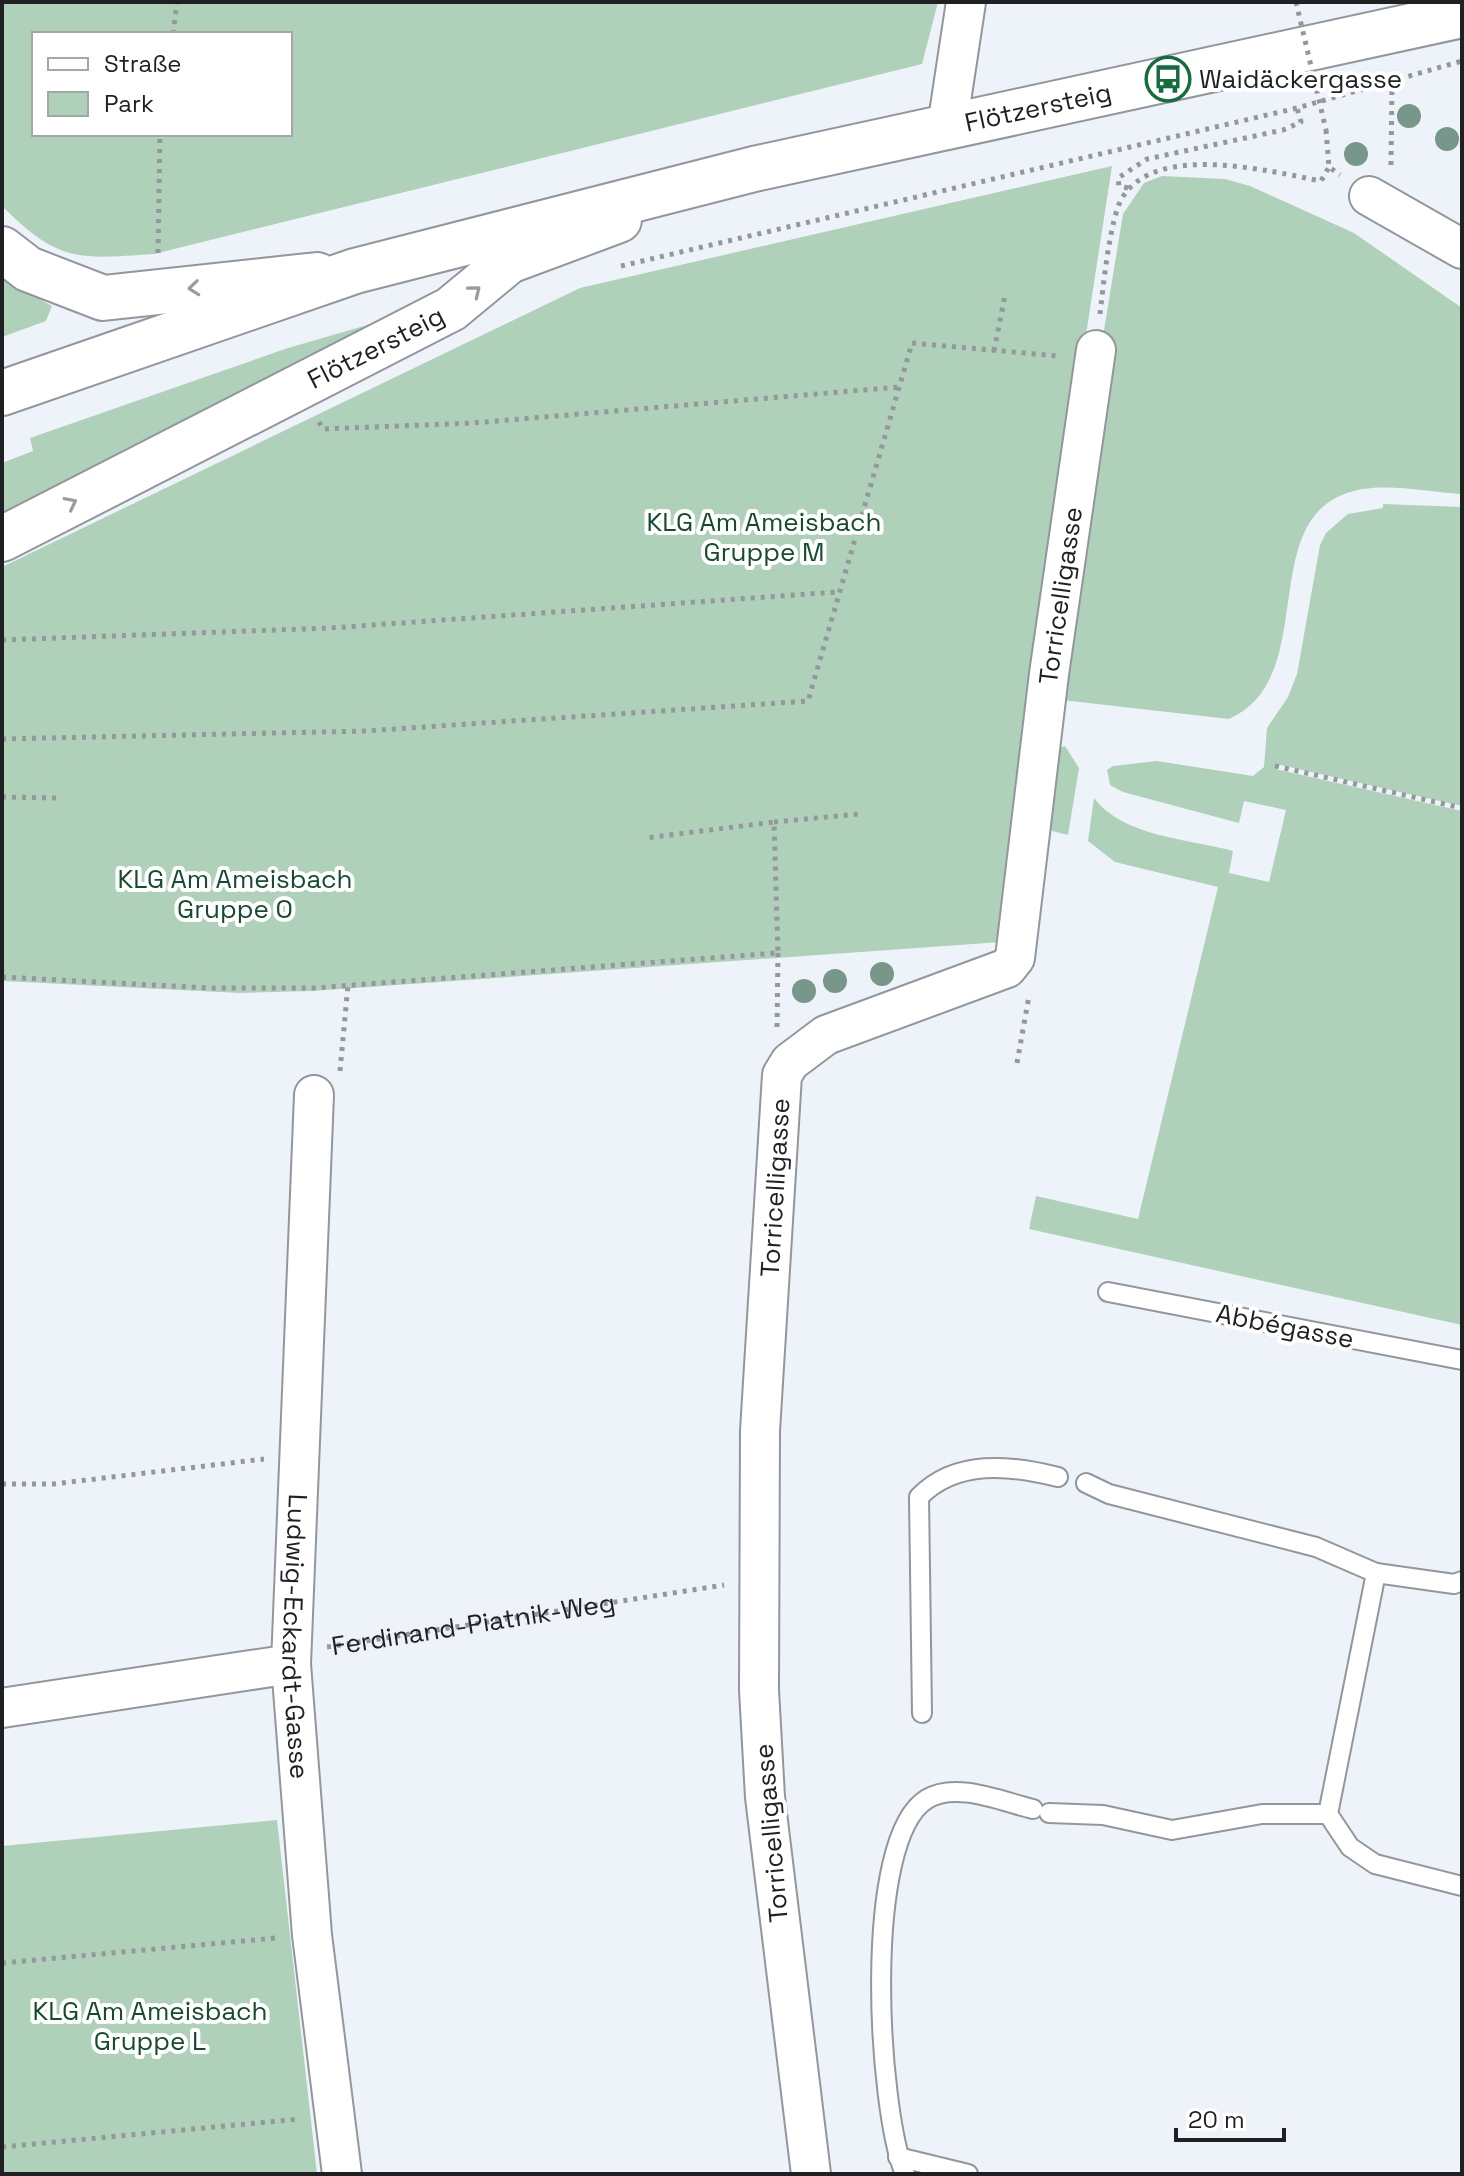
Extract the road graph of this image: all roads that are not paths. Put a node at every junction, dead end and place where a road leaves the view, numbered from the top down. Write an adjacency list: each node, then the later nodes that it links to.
1 (966, 2): 3 (street)
2 (1462, 15): 3 (main road, Flötzersteig)
3 (947, 127): 4 (main road, Flötzersteig)
4 (754, 169): 8 (main road, Flötzersteig); 11 (main road, Flötzersteig, one-way to 4)
5 (1380, 183): 7 (street)
6 (2, 249): 8 (main road, one-way to 6)
7 (1462, 249)
8 (355, 271): 10 (main road, Flötzersteig)
9 (1095, 355): 26 (street, Torricelligasse)
10 (2, 393)
11 (2, 539)
12 (314, 1095): 19 (street, Ludwig-Eckardt-Gasse)
13 (1108, 1292): 14 (lane, Abbégasse)
14 (1462, 1360)
15 (1058, 1477): 21 (lane)
16 (1086, 1483): 17 (lane)
17 (1376, 1573): 18 (lane); 22 (lane)
18 (1462, 1581)
19 (291, 1664): 20 (street); 25 (street, Ludwig-Eckardt-Gasse)
20 (2, 1708)
21 (922, 1713)
22 (1328, 1814): 23 (lane); 24 (lane)
23 (1462, 1886)
24 (901, 2166): 27 (lane)
25 (342, 2174)
26 (811, 2174)
27 (968, 2174)

